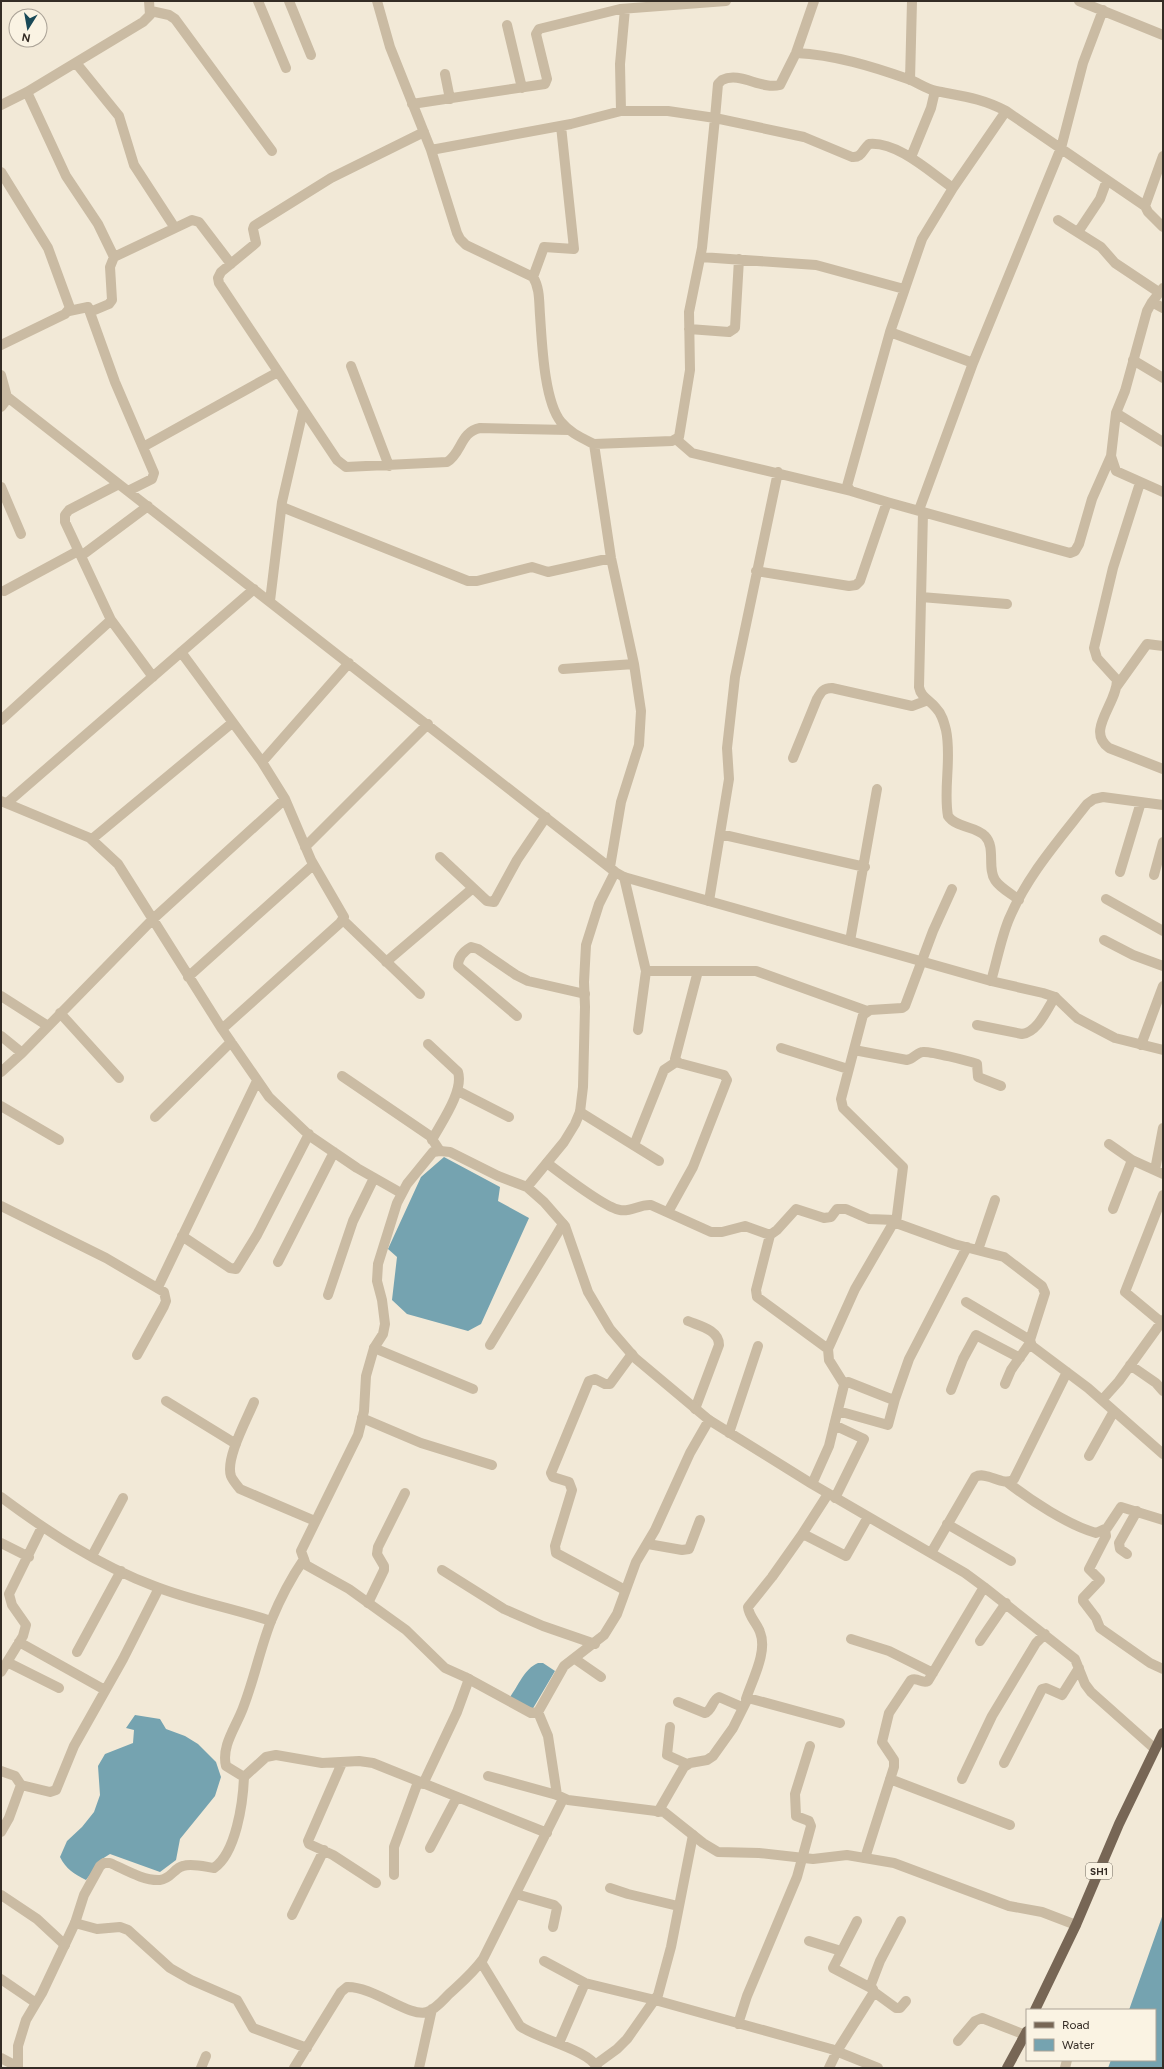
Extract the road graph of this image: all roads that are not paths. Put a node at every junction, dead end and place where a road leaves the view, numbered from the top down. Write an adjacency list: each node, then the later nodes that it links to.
1 (258, 1): 16 (street)
2 (289, 1): 14 (street)
3 (377, 1): 23 (street)
4 (726, 1): 9 (street)
5 (814, 1): 13 (street)
6 (912, 1): 18 (street)
7 (1079, 1): 10 (street)
8 (150, 6): 15 (street); 32 (street)
9 (625, 9): 19 (street); 25 (street)
10 (1103, 10): 12 (street); 30 (street)
11 (507, 25): 19 (street)
12 (1163, 35)
13 (796, 53): 18 (street); 27 (street)
14 (311, 55)
15 (76, 63): 21 (street); 42 (street)
16 (286, 68)
17 (445, 74): 22 (street)
18 (910, 80): 20 (street)
19 (522, 88): 22 (street)
20 (935, 91): 26 (street); 34 (street)
21 (27, 92): 24 (street); 44 (street)
22 (450, 99): 23 (street)
23 (412, 104): 29 (street)
24 (1, 105)
25 (621, 111): 27 (street); 28 (street)
26 (1006, 111): 30 (street); 38 (street)
27 (715, 118): 34 (street); 45 (street)
28 (561, 126): 31 (street); 48 (street)
29 (424, 132): 31 (street); 47 (street)
30 (1061, 148): 37 (street); 59 (street)
31 (431, 150): 48 (street)
32 (272, 151)
33 (1163, 156): 36 (street)
34 (911, 157): 38 (street)
35 (1, 172): 53 (street)
36 (1160, 176): 39 (street)
37 (1107, 180): 39 (street); 43 (street)
38 (953, 188): 49 (street)
39 (1145, 206): 41 (street)
40 (1058, 220): 43 (street)
41 (1163, 227)
42 (175, 228): 44 (street); 47 (street)
43 (1078, 232): 50 (street)
44 (114, 257): 54 (street)
45 (701, 257): 46 (street); 55 (street)
46 (739, 259): 49 (street); 55 (street)
47 (230, 264): 61 (street)
48 (533, 277): 68 (street)
49 (904, 289): 56 (street)
50 (1162, 290): 51 (street)
51 (1152, 302): 52 (street); 58 (street)
52 (1163, 308)
53 (69, 311): 54 (street); 57 (street)
54 (90, 312): 72 (street)
55 (688, 329): 69 (street)
56 (890, 332): 59 (street); 80 (street)
57 (1, 344)
58 (1132, 360): 63 (street); 67 (street)
59 (973, 363): 85 (street)
60 (351, 366): 74 (street)
61 (278, 372): 66 (street); 72 (street)
62 (1, 375): 64 (street)
63 (1163, 378)
64 (5, 395): 65 (street); 77 (street)
65 (1, 407)
66 (304, 411): 74 (street); 84 (street)
67 (1116, 413): 70 (street); 73 (street)
68 (569, 430): 71 (street); 74 (street)
69 (677, 440): 71 (street); 75 (street)
70 (1163, 442)
71 (594, 444): 88 (street)
72 (143, 447): 79 (street)
73 (1111, 456): 76 (street); 85 (street)
74 (389, 466)
75 (778, 472): 80 (street); 89 (street)
76 (1140, 483): 81 (street); 102 (street)
77 (119, 484): 79 (street); 87 (street)
78 (1, 487): 86 (street)
79 (128, 491): 83 (street)
80 (851, 491): 82 (street)
81 (1163, 492)
82 (887, 502): 85 (street); 89 (street)
83 (148, 506): 87 (street); 90 (street)
84 (282, 507): 88 (street); 93 (street)
85 (921, 511): 92 (street)
86 (21, 534)
87 (79, 553): 91 (street); 95 (street)
88 (611, 558): 99 (street)
89 (756, 571): 116 (street)
90 (254, 589): 93 (street); 97 (street)
91 (4, 591)
92 (921, 597): 94 (street); 103 (street)
93 (270, 601): 98 (street)
94 (1007, 604)
95 (111, 620): 101 (street); 104 (street)
96 (1163, 646): 102 (street)
97 (182, 652): 101 (street); 105 (street)
98 (349, 663): 106 (street); 108 (street)
99 (634, 664): 100 (street); 123 (street)
100 (563, 668)
101 (153, 677): 113 (street)
102 (1117, 686): 109 (street)
103 (928, 700): 107 (street); 129 (street)
104 (1, 720)
105 (232, 723): 108 (street); 117 (street)
106 (428, 724): 115 (street); 119 (street)
107 (793, 758)
108 (262, 762): 111 (street)
109 (1163, 769)
110 (877, 789): 122 (street)
111 (285, 799): 119 (street); 131 (street)
112 (1162, 801): 114 (street)
113 (4, 802): 117 (street)
114 (1141, 802): 124 (street); 129 (street)
115 (546, 817): 123 (street); 126 (street)
116 (720, 834): 122 (street); 130 (street)
117 (92, 839): 131 (street)
118 (1163, 842): 125 (street)
119 (305, 847): 121 (street)
120 (440, 857): 126 (street)
121 (313, 864): 132 (street); 141 (street)
122 (864, 867): 135 (street)
123 (617, 872): 130 (street); 140 (street); 145 (street)
124 (1120, 872)
125 (1154, 875)
126 (473, 888): 136 (street)
127 (952, 889): 137 (street)
128 (1106, 899): 133 (street)
129 (1019, 900): 142 (street)
130 (709, 901): 135 (street)
131 (153, 919): 141 (street); 149 (street)
132 (343, 920): 136 (street); 153 (street)
133 (1163, 931)
134 (1104, 940): 138 (street)
135 (850, 941): 137 (street)
136 (386, 962): 144 (street)
137 (922, 962): 142 (street); 148 (street)
138 (1163, 966)
139 (698, 971): 140 (street); 148 (street); 163 (street)
140 (646, 972): 154 (street)
141 (188, 977): 153 (street)
142 (991, 981): 147 (street)
143 (1163, 986): 158 (street)
144 (420, 994)
145 (585, 994): 150 (street); 172 (street)
146 (1, 996): 152 (street)
147 (1055, 997): 151 (street); 158 (street)
148 (867, 1011): 160 (street)
149 (60, 1013): 152 (street); 167 (street)
150 (517, 1016)
151 (977, 1025)
152 (48, 1026): 162 (street)
153 (222, 1029): 156 (street)
154 (638, 1030)
155 (1, 1036): 162 (street)
156 (231, 1042): 168 (street); 173 (street)
157 (428, 1044): 170 (street)
158 (1141, 1044): 161 (street)
159 (781, 1048): 164 (street)
160 (854, 1050): 164 (street); 169 (street)
161 (1163, 1050)
162 (22, 1053): 165 (street)
163 (676, 1062): 180 (street); 194 (street)
164 (848, 1069): 195 (street)
165 (1, 1072)
166 (342, 1076): 178 (street)
167 (119, 1078)
168 (257, 1081): 176 (street); 198 (street)
169 (1001, 1086)
170 (458, 1091): 174 (street); 178 (street)
171 (1, 1106): 177 (street)
172 (580, 1112): 180 (street); 185 (street)
173 (155, 1117)
174 (509, 1117)
175 (1163, 1128): 186 (street)
176 (309, 1134): 182 (street); 198 (street)
177 (58, 1140)
178 (432, 1140): 181 (street)
179 (1109, 1144): 183 (street)
180 (634, 1145): 184 (street)
181 (440, 1151): 188 (street); 189 (street)
182 (334, 1152): 187 (street); 201 (street)
183 (1132, 1160): 186 (street); 193 (street)
184 (659, 1161)
185 (547, 1163): 188 (street); 194 (street)
186 (1159, 1172)
187 (374, 1178): 189 (street); 203 (street)
188 (528, 1187): 196 (street)
189 (401, 1193): 210 (street)
190 (1163, 1195): 206 (street)
191 (995, 1200): 200 (street)
192 (1, 1206): 202 (street)
193 (1114, 1209)
194 (668, 1212): 197 (street)
195 (895, 1220): 197 (street); 199 (street); 211 (street)
196 (563, 1224): 208 (street); 212 (street)
197 (770, 1235): 211 (street)
198 (182, 1236): 202 (street)
199 (967, 1247): 200 (street); 222 (street)
200 (978, 1250): 207 (street)
201 (278, 1262)
202 (158, 1287): 213 (street)
203 (328, 1295)
204 (966, 1302): 207 (street)
205 (688, 1321): 226 (street)
206 (1162, 1321): 215 (street)
207 (1030, 1342): 214 (street); 216 (street)
208 (490, 1345)
209 (758, 1346): 232 (street)
210 (374, 1348): 219 (street); 229 (street)
211 (828, 1349): 217 (street)
212 (632, 1354): 226 (street); 266 (street)
213 (137, 1355)
214 (1020, 1358): 218 (street); 220 (street)
215 (1130, 1365): 221 (street); 223 (street)
216 (1067, 1372): 223 (street); 237 (street)
217 (844, 1384): 222 (street); 227 (street)
218 (1005, 1384)
219 (473, 1389)
220 (951, 1390)
221 (1163, 1391)
222 (895, 1399): 227 (street)
223 (1102, 1400): 228 (street)
224 (166, 1401): 233 (street)
225 (254, 1402): 233 (street)
226 (695, 1408): 230 (street)
227 (838, 1411): 231 (street)
228 (1114, 1411): 234 (street); 235 (street)
229 (362, 1418): 236 (street); 247 (street)
230 (709, 1420): 232 (street); 253 (street)
231 (834, 1425): 238 (street); 240 (street)
232 (729, 1432): 238 (street)
233 (236, 1444): 247 (street)
234 (1163, 1454)
235 (1089, 1456)
236 (492, 1465)
237 (1007, 1482): 248 (street); 250 (street)
238 (812, 1484): 240 (street)
239 (405, 1493): 267 (street)
240 (832, 1496): 244 (street); 251 (street)
241 (1, 1497): 249 (street)
242 (123, 1498): 256 (street)
243 (1137, 1511): 246 (street); 250 (street); 255 (street)
244 (868, 1517): 251 (street); 254 (street)
245 (700, 1520): 253 (street)
246 (1163, 1520)
247 (315, 1521): 258 (street)
248 (948, 1524): 254 (street); 259 (street)
249 (42, 1527): 256 (street); 257 (street)
250 (1105, 1530): 279 (street)
251 (801, 1536): 287 (street)
252 (1, 1542): 257 (street)
253 (648, 1544): 266 (street)
254 (930, 1553): 263 (street)
255 (1127, 1554)
256 (92, 1556): 261 (street)
257 (29, 1557): 265 (street)
258 (304, 1558): 267 (street); 269 (street)
259 (1011, 1561)
260 (442, 1570): 274 (street)
261 (121, 1571): 264 (street); 275 (street)
262 (1, 1584): 265 (street)
263 (984, 1587): 268 (street); 281 (street)
264 (159, 1588): 269 (street); 285 (street)
265 (11, 1590): 273 (street)
266 (625, 1590): 274 (street)
267 (368, 1603): 283 (street)
268 (1006, 1603): 270 (street); 272 (street)
269 (271, 1621): 299 (street)
270 (1045, 1634): 278 (street); 301 (street)
271 (851, 1639): 281 (street)
272 (980, 1641)
273 (19, 1642): 277 (street); 285 (street)
274 (595, 1644): 276 (street)
275 (77, 1652)
276 (575, 1658): 282 (street); 288 (street)
277 (7, 1662): 280 (street); 284 (street)
278 (1079, 1668): 293 (street); 295 (street)
279 (1163, 1669)
280 (1, 1672)
281 (933, 1673): 300 (street)
282 (601, 1677)
283 (469, 1679): 288 (street); 302 (street)
284 (59, 1688)
285 (105, 1690): 303 (street)
286 (678, 1702): 287 (street)
287 (744, 1703): 289 (street); 296 (street)
288 (538, 1712): 304 (street)
289 (840, 1723)
290 (670, 1727): 296 (street)
291 (1163, 1733): 293 (main road, SH1)
292 (810, 1746): 313 (street)
293 (1155, 1748): 325 (main road, SH1)
294 (342, 1763): 299 (street); 302 (street); 312 (street)
295 (1004, 1763)
296 (687, 1764): 306 (street)
297 (1, 1771): 303 (street)
298 (488, 1776): 304 (street)
299 (244, 1777): 324 (street)
300 (890, 1779): 307 (street); 314 (street)
301 (962, 1779)
302 (420, 1783): 305 (street); 315 (street)
303 (21, 1785): 308 (street)
304 (560, 1797): 306 (street); 309 (street)
305 (457, 1798): 309 (street); 311 (street)
306 (658, 1812): 310 (street)
307 (1010, 1824)
308 (1, 1832)
309 (547, 1833): 319 (street)
310 (693, 1836): 313 (street); 320 (street)
311 (430, 1848)
312 (324, 1850): 316 (street); 321 (street)
313 (801, 1858): 314 (street); 340 (street)
314 (865, 1858): 325 (street)
315 (394, 1875)
316 (376, 1883)
317 (610, 1888): 320 (street)
318 (1, 1894): 328 (street)
319 (516, 1894): 326 (street); 331 (street)
320 (678, 1906): 335 (street)
321 (292, 1915)
322 (901, 1921): 334 (street)
323 (857, 1922): 329 (street)
324 (75, 1923): 328 (street); 344 (street)
325 (1076, 1925): 339 (main road, SH1)
326 (553, 1927)
327 (808, 1941): 329 (street)
328 (65, 1945): 337 (street)
329 (841, 1951): 334 (street)
330 (544, 1961): 333 (street)
331 (481, 1962): 338 (street); 343 (street)
332 (1, 1979): 337 (street)
333 (585, 1983): 335 (street); 343 (street)
334 (872, 1990): 336 (street); 345 (street)
335 (655, 2000): 340 (street); 348 (street)
336 (906, 2001)
337 (36, 2003): 349 (street)
338 (432, 2009): 344 (street); 352 (street)
339 (1035, 2009)
340 (738, 2024): 345 (street)
341 (1026, 2033): 342 (street); 355 (main road)
342 (958, 2041)
343 (559, 2042): 348 (street)
344 (307, 2048): 351 (street)
345 (837, 2051): 353 (street); 354 (street)
346 (206, 2056): 350 (street)
347 (1, 2058): 349 (street)
348 (596, 2066)
349 (18, 2068)
350 (201, 2068)
351 (294, 2068)
352 (419, 2068)
353 (829, 2068)
354 (878, 2068)
355 (1007, 2068)

